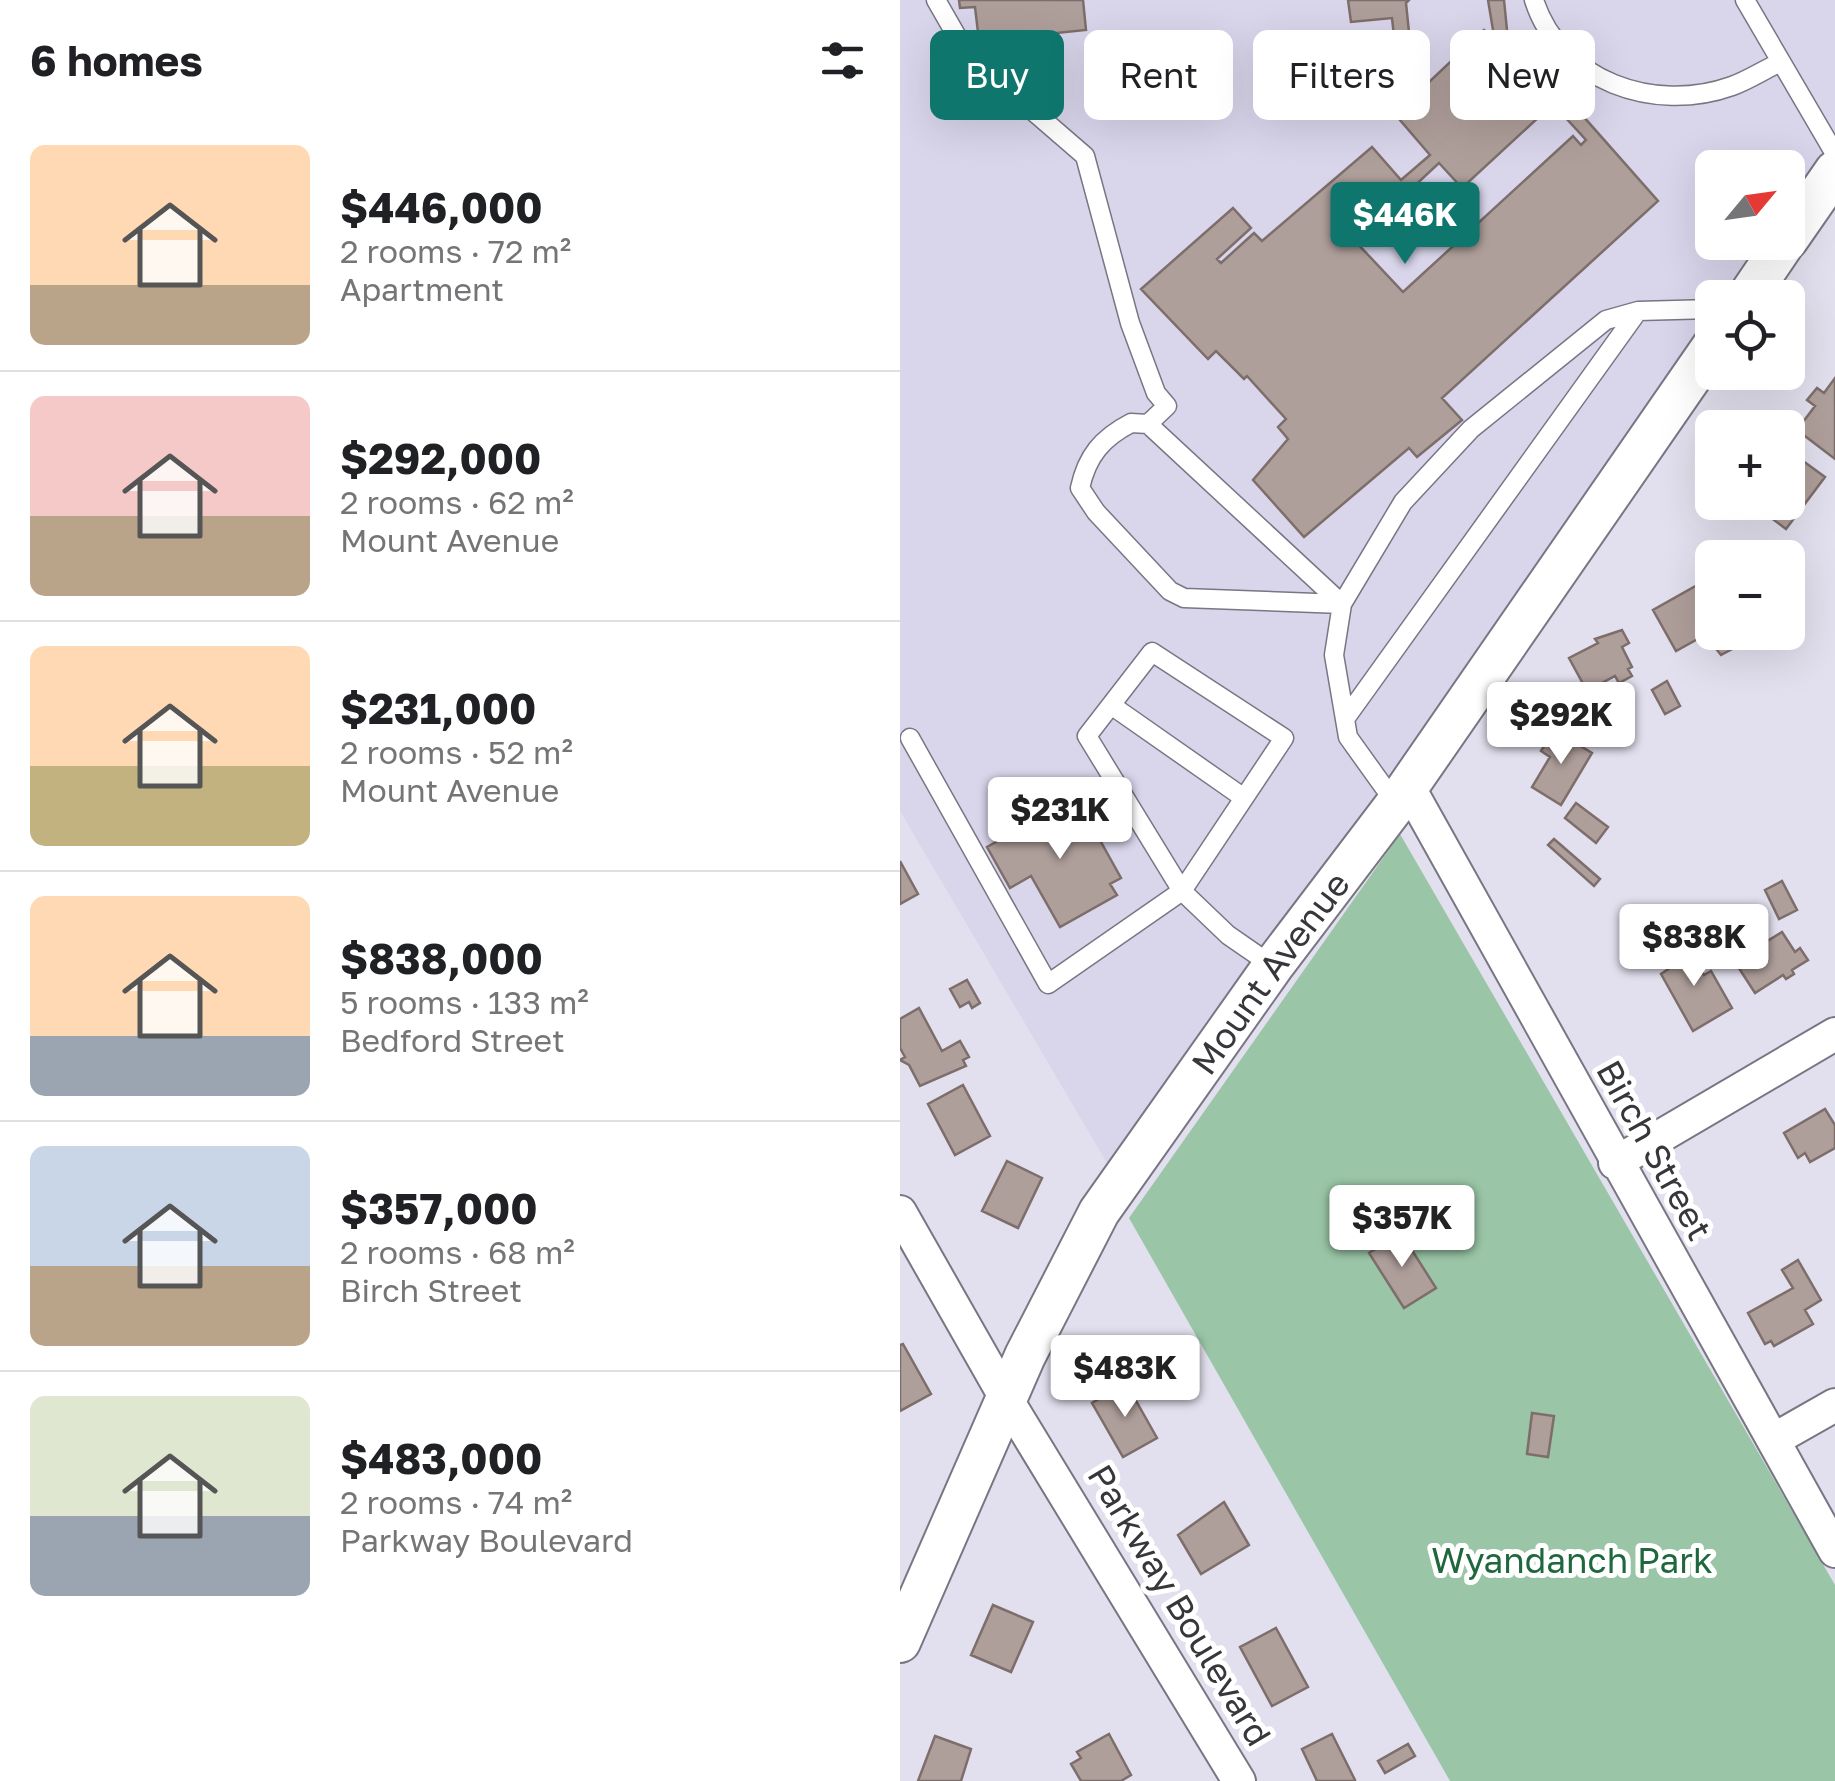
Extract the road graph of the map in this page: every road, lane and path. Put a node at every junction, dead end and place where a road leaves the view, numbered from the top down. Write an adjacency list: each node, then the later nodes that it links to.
1 (936, 0): 11 (lane)
2 (1534, 0): 4 (lane)
3 (1745, 0): 4 (lane)
4 (1781, 62): 5 (lane)
5 (1835, 154)
6 (1835, 170): 7 (street)
7 (1805, 213)
8 (1695, 309): 9 (lane)
9 (1638, 310): 12 (lane); 14 (lane)
10 (1695, 372): 16 (street, Mount Avenue)
11 (1148, 424): 12 (lane); 12 (lane)
12 (1342, 604): 14 (lane)
13 (1111, 706): 17 (lane); 17 (lane); 18 (lane)
14 (1344, 719): 16 (lane)
15 (910, 738): 18 (lane)
16 (1402, 795): 19 (street, Mount Avenue); 21 (street, Birch Street)
17 (1244, 798): 18 (lane)
18 (1182, 890): 19 (lane)
19 (1273, 966): 23 (street, Mount Avenue)
20 (1835, 1034): 21 (street)
21 (1615, 1163): 25 (street, Birch Street)
22 (900, 1212): 23 (street, Parkway Boulevard)
23 (1008, 1400): 27 (street, Mount Avenue); 28 (street, Parkway Boulevard)
24 (1835, 1404): 25 (street)
25 (1775, 1440): 26 (street, Birch Street)
26 (1835, 1551)
27 (900, 1642)
28 (1239, 1781)

